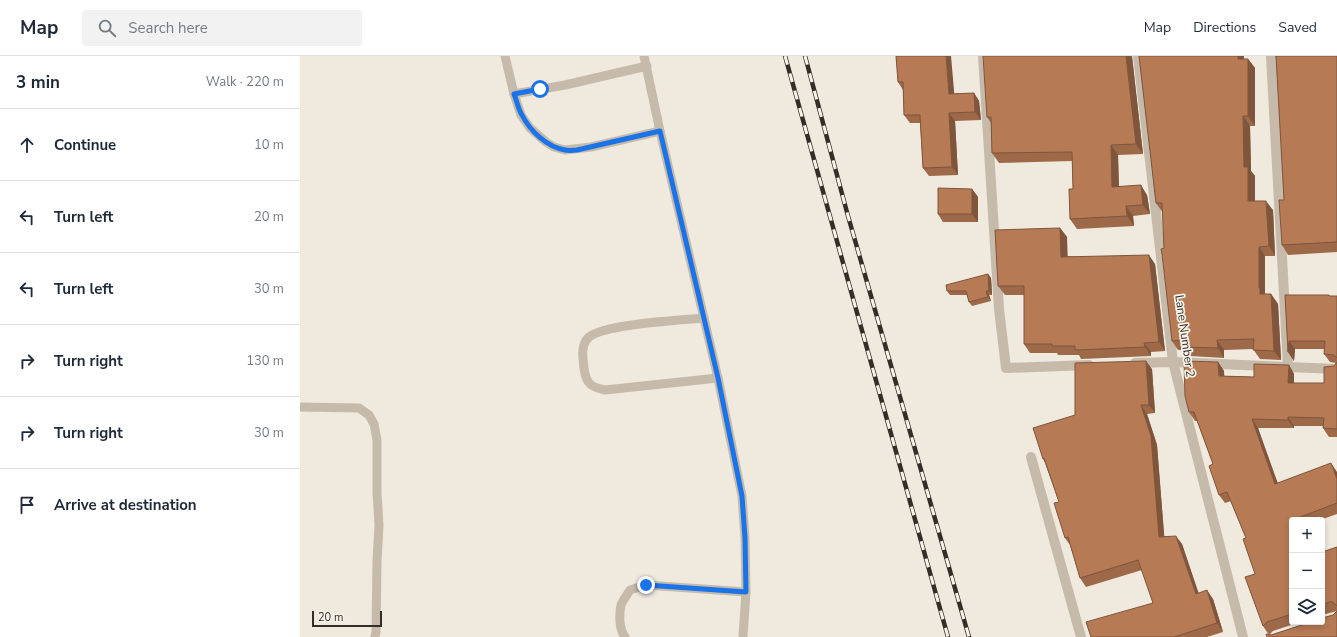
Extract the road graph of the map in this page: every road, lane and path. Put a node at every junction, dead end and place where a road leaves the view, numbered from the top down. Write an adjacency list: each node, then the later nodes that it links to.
1 (505, 56): 7 (lane)
2 (644, 56): 6 (lane)
3 (983, 56): 11 (street)
4 (1138, 56): 10 (street, Lane Number 2)
5 (1271, 56): 13 (street)
6 (647, 66): 7 (lane); 8 (lane)
7 (514, 94): 8 (lane)
8 (660, 131): 9 (lane)
9 (704, 318): 15 (lane); 15 (lane)
10 (1173, 362): 12 (street); 13 (street); 23 (street, Lane Number 2)
11 (1102, 364)
12 (1126, 364)
13 (1288, 367): 14 (street)
14 (1337, 369)
15 (718, 378): 18 (lane)
16 (300, 407): 19 (lane)
17 (1031, 457): 22 (street)
18 (746, 592): 20 (lane); 21 (lane)
19 (375, 637)
20 (625, 637)
21 (743, 637)
22 (1081, 637)
23 (1243, 637)

